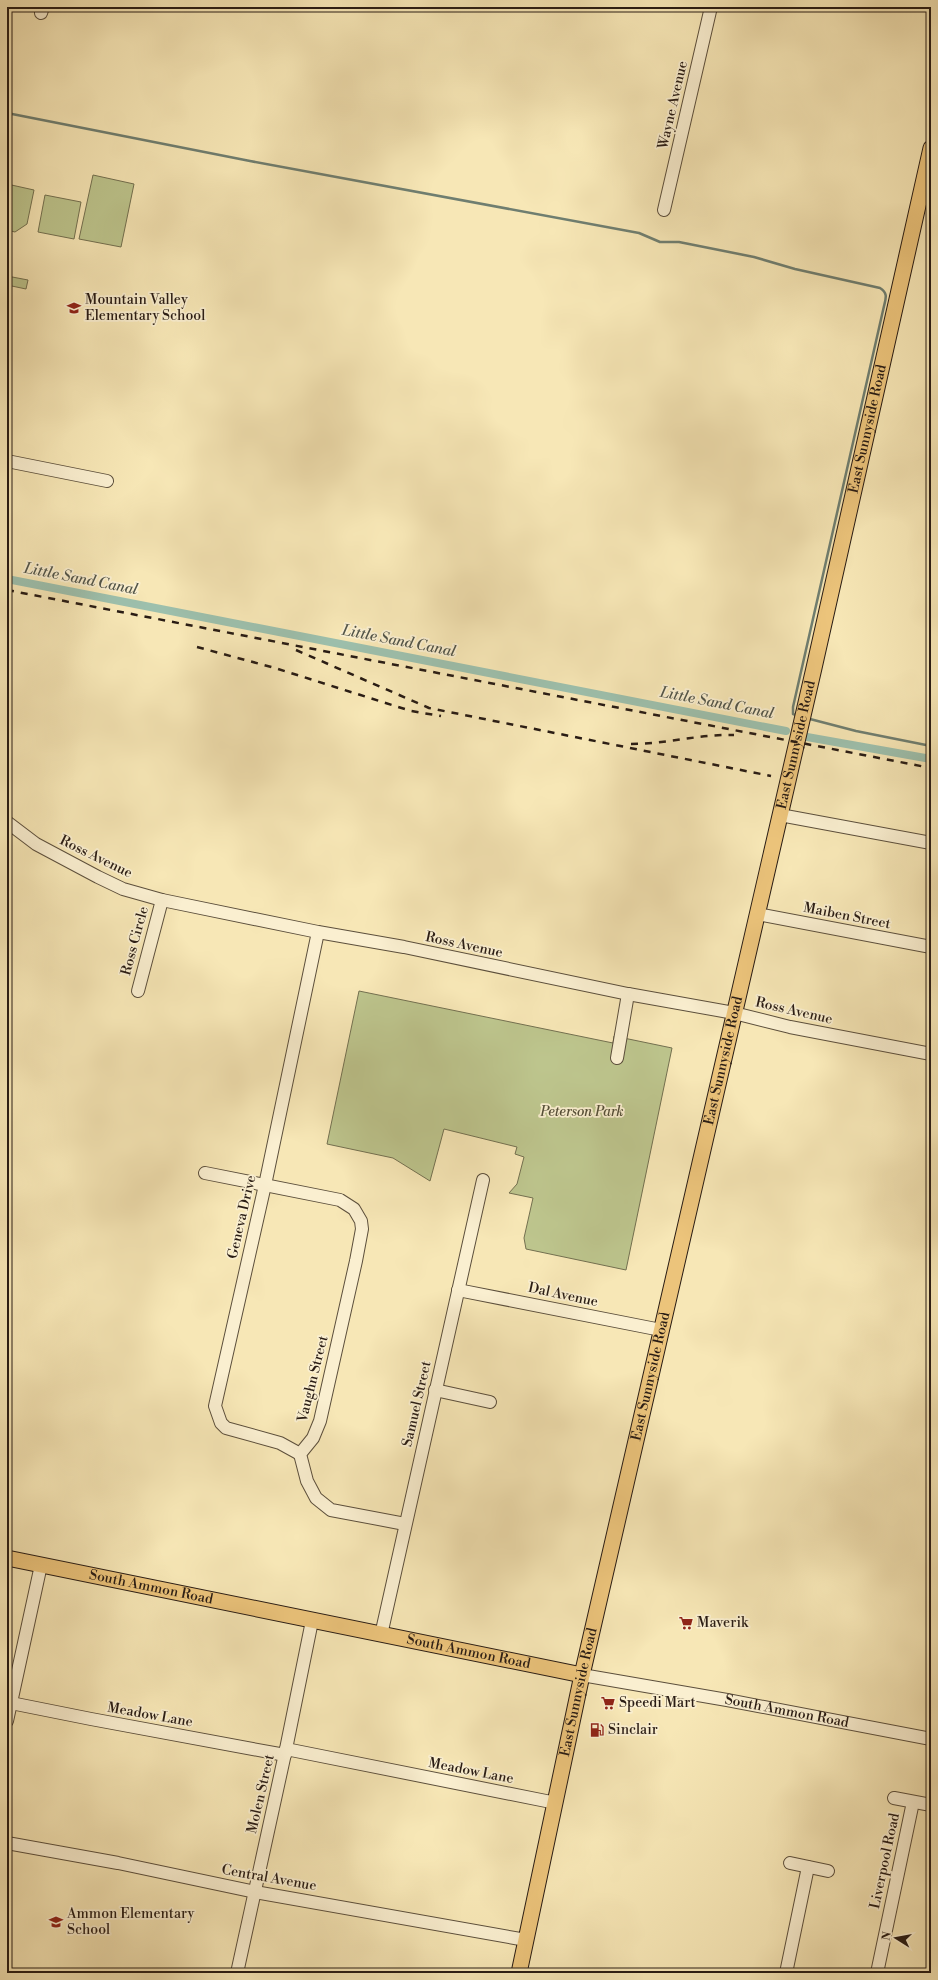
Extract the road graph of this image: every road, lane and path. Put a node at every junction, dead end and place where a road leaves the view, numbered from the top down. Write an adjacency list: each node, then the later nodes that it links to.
1 (711, 7): 3 (street, Wayne Avenue)
2 (931, 148): 6 (main road, East Sunnyside Road)
3 (664, 210)
4 (7, 461): 5 (street)
5 (107, 481)
6 (780, 816): 8 (street); 10 (main road, East Sunnyside Road)
7 (7, 822): 9 (street, Ross Avenue)
8 (931, 843)
9 (162, 900): 11 (street, Ross Avenue); 13 (street, Ross Circle)
10 (757, 914): 12 (street, Maiben Street); 15 (main road, East Sunnyside Road)
11 (318, 932): 14 (street, Ross Avenue); 20 (street, Geneva Drive)
12 (931, 947)
13 (138, 991)
14 (628, 994): 15 (street, Ross Avenue); 17 (street)
15 (734, 1013): 16 (street, Ross Avenue); 22 (main road, East Sunnyside Road)
16 (931, 1054)
17 (617, 1058)
18 (205, 1173): 20 (street)
19 (483, 1180): 21 (street, Samuel Street)
20 (265, 1185): 25 (street, Geneva Drive); 25 (street, Vaughn Street)
21 (458, 1290): 22 (street, Dal Avenue); 23 (street, Samuel Street)
22 (661, 1330): 31 (main road, East Sunnyside Road)
23 (435, 1390): 24 (street); 26 (street, Samuel Street)
24 (490, 1402)
25 (300, 1454): 26 (street)
26 (405, 1524): 30 (street, Samuel Street)
27 (7, 1558): 28 (main road, South Ammon Road)
28 (40, 1565): 29 (main road, South Ammon Road); 32 (street)
29 (312, 1621): 30 (main road, South Ammon Road); 35 (street, Molen Street)
30 (381, 1635): 31 (main road, South Ammon Road)
31 (582, 1675): 34 (street, South Ammon Road); 38 (main road, East Sunnyside Road)
32 (11, 1702): 33 (street); 35 (street, Meadow Lane)
33 (7, 1721)
34 (931, 1739)
35 (286, 1752): 38 (street, Meadow Lane); 44 (street, Molen Street)
36 (894, 1798): 37 (street)
37 (913, 1802): 39 (street); 49 (street, Liverpool Road)
38 (556, 1803): 45 (main road, East Sunnyside Road)
39 (931, 1805)
40 (7, 1843): 44 (street, Central Avenue)
41 (790, 1863): 42 (street)
42 (808, 1867): 43 (street); 48 (street)
43 (828, 1871)
44 (255, 1892): 45 (street, Central Avenue); 46 (street, Molen Street)
45 (526, 1940): 47 (main road, East Sunnyside Road)
46 (237, 1973)
47 (519, 1973)
48 (786, 1973)
49 (877, 1973)

